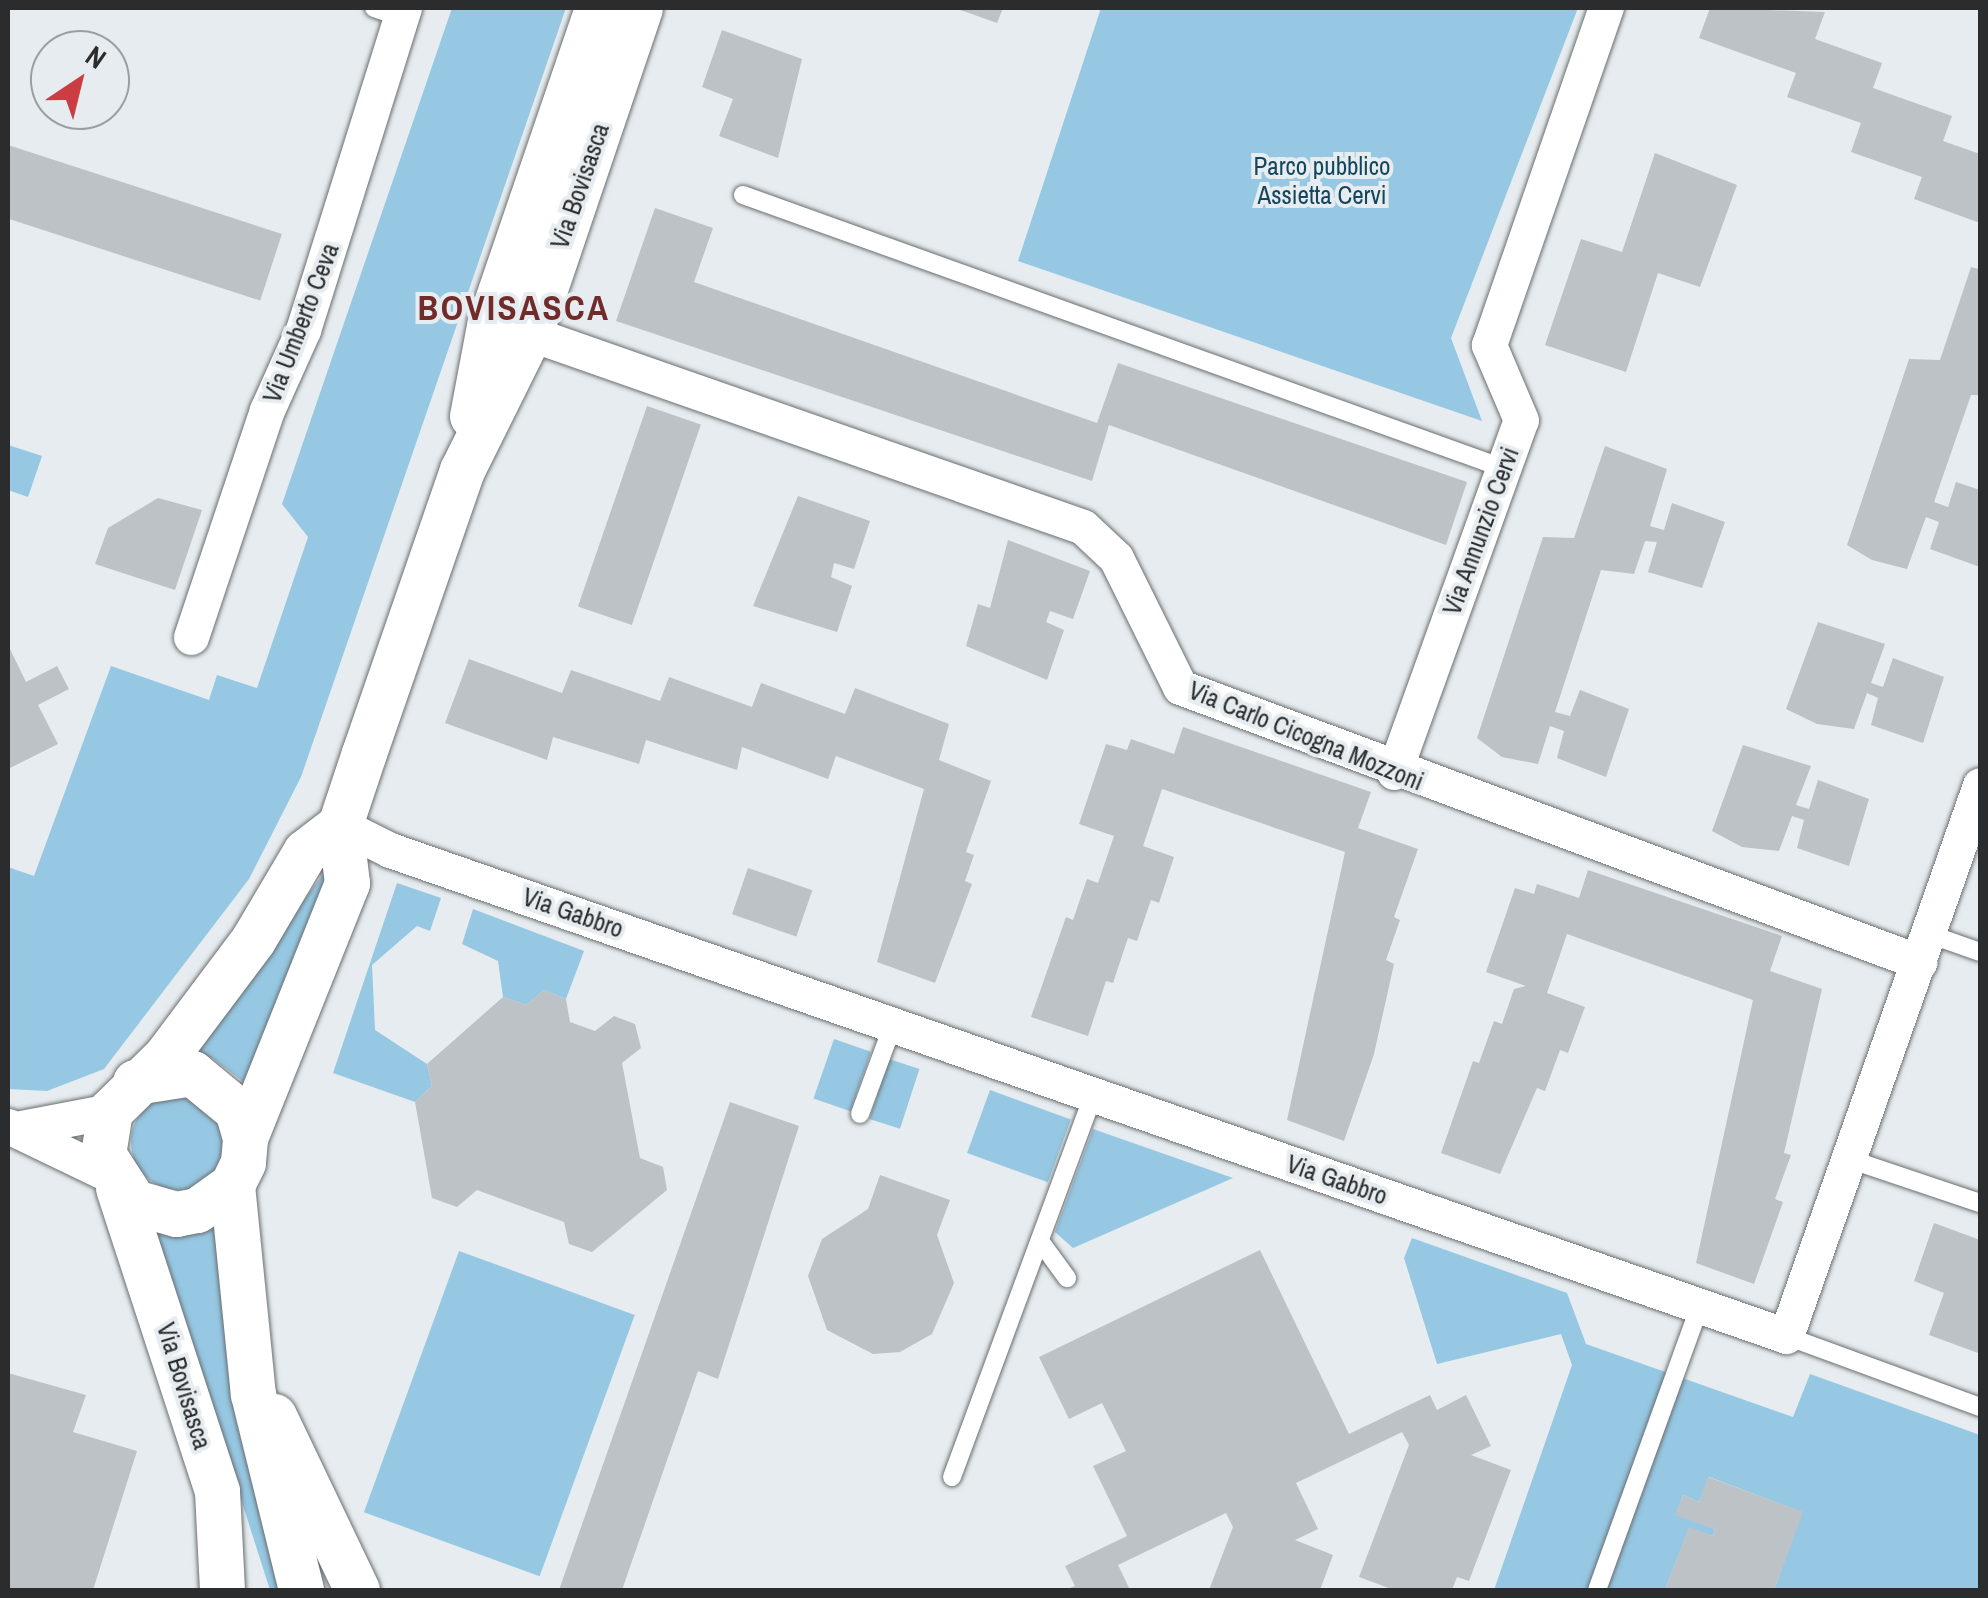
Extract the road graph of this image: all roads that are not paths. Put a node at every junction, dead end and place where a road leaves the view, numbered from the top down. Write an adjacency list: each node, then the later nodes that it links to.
1 (597, 8): 6 (street, Via Bovisasca)
2 (640, 8): 6 (street, Via Bovisasca)
3 (1606, 8): 7 (street, Via Annunzio Cervi)
4 (393, 11): 8 (street, Via Umberto Ceva)
5 (744, 195): 7 (lane)
6 (510, 327): 9 (street, Via Carlo Cicogna Mozzoni); 11 (street, Via Bovisasca)
7 (1504, 468): 9 (street, Via Annunzio Cervi)
8 (191, 637)
9 (1394, 772): 12 (street, Via Carlo Cicogna Mozzoni)
10 (1980, 786): 12 (street)
11 (340, 825): 14 (street, Via Gabbro); 16 (street); 19 (street, Via Bovisasca)
12 (1924, 948): 13 (lane); 20 (street)
13 (1980, 952)
14 (893, 1024): 15 (street, Via Gabbro); 17 (lane)
15 (1094, 1094): 24 (lane); 26 (street, Via Gabbro)
16 (122, 1096): 18 (street); 19 (street); 21 (street, Via Bovisasca)
17 (860, 1114)
18 (12, 1128): 21 (street)
19 (245, 1138): 22 (street, Via Bovisasca)
20 (1849, 1159): 23 (lane); 27 (street)
21 (114, 1182): 22 (street); 31 (street, Via Bovisasca)
22 (232, 1185): 28 (street, Via Bovisasca)
23 (1980, 1203)
24 (1040, 1241): 25 (lane); 30 (lane)
25 (1067, 1278)
26 (1700, 1305): 27 (street, Via Gabbro); 36 (lane)
27 (1786, 1336): 29 (lane)
28 (249, 1366): 34 (street); 35 (street)
29 (1980, 1407)
30 (952, 1477)
31 (216, 1491): 32 (street, Via Bovisasca); 33 (street)
32 (222, 1590)
33 (248, 1590)
34 (301, 1590)
35 (357, 1590)
36 (1598, 1590)

